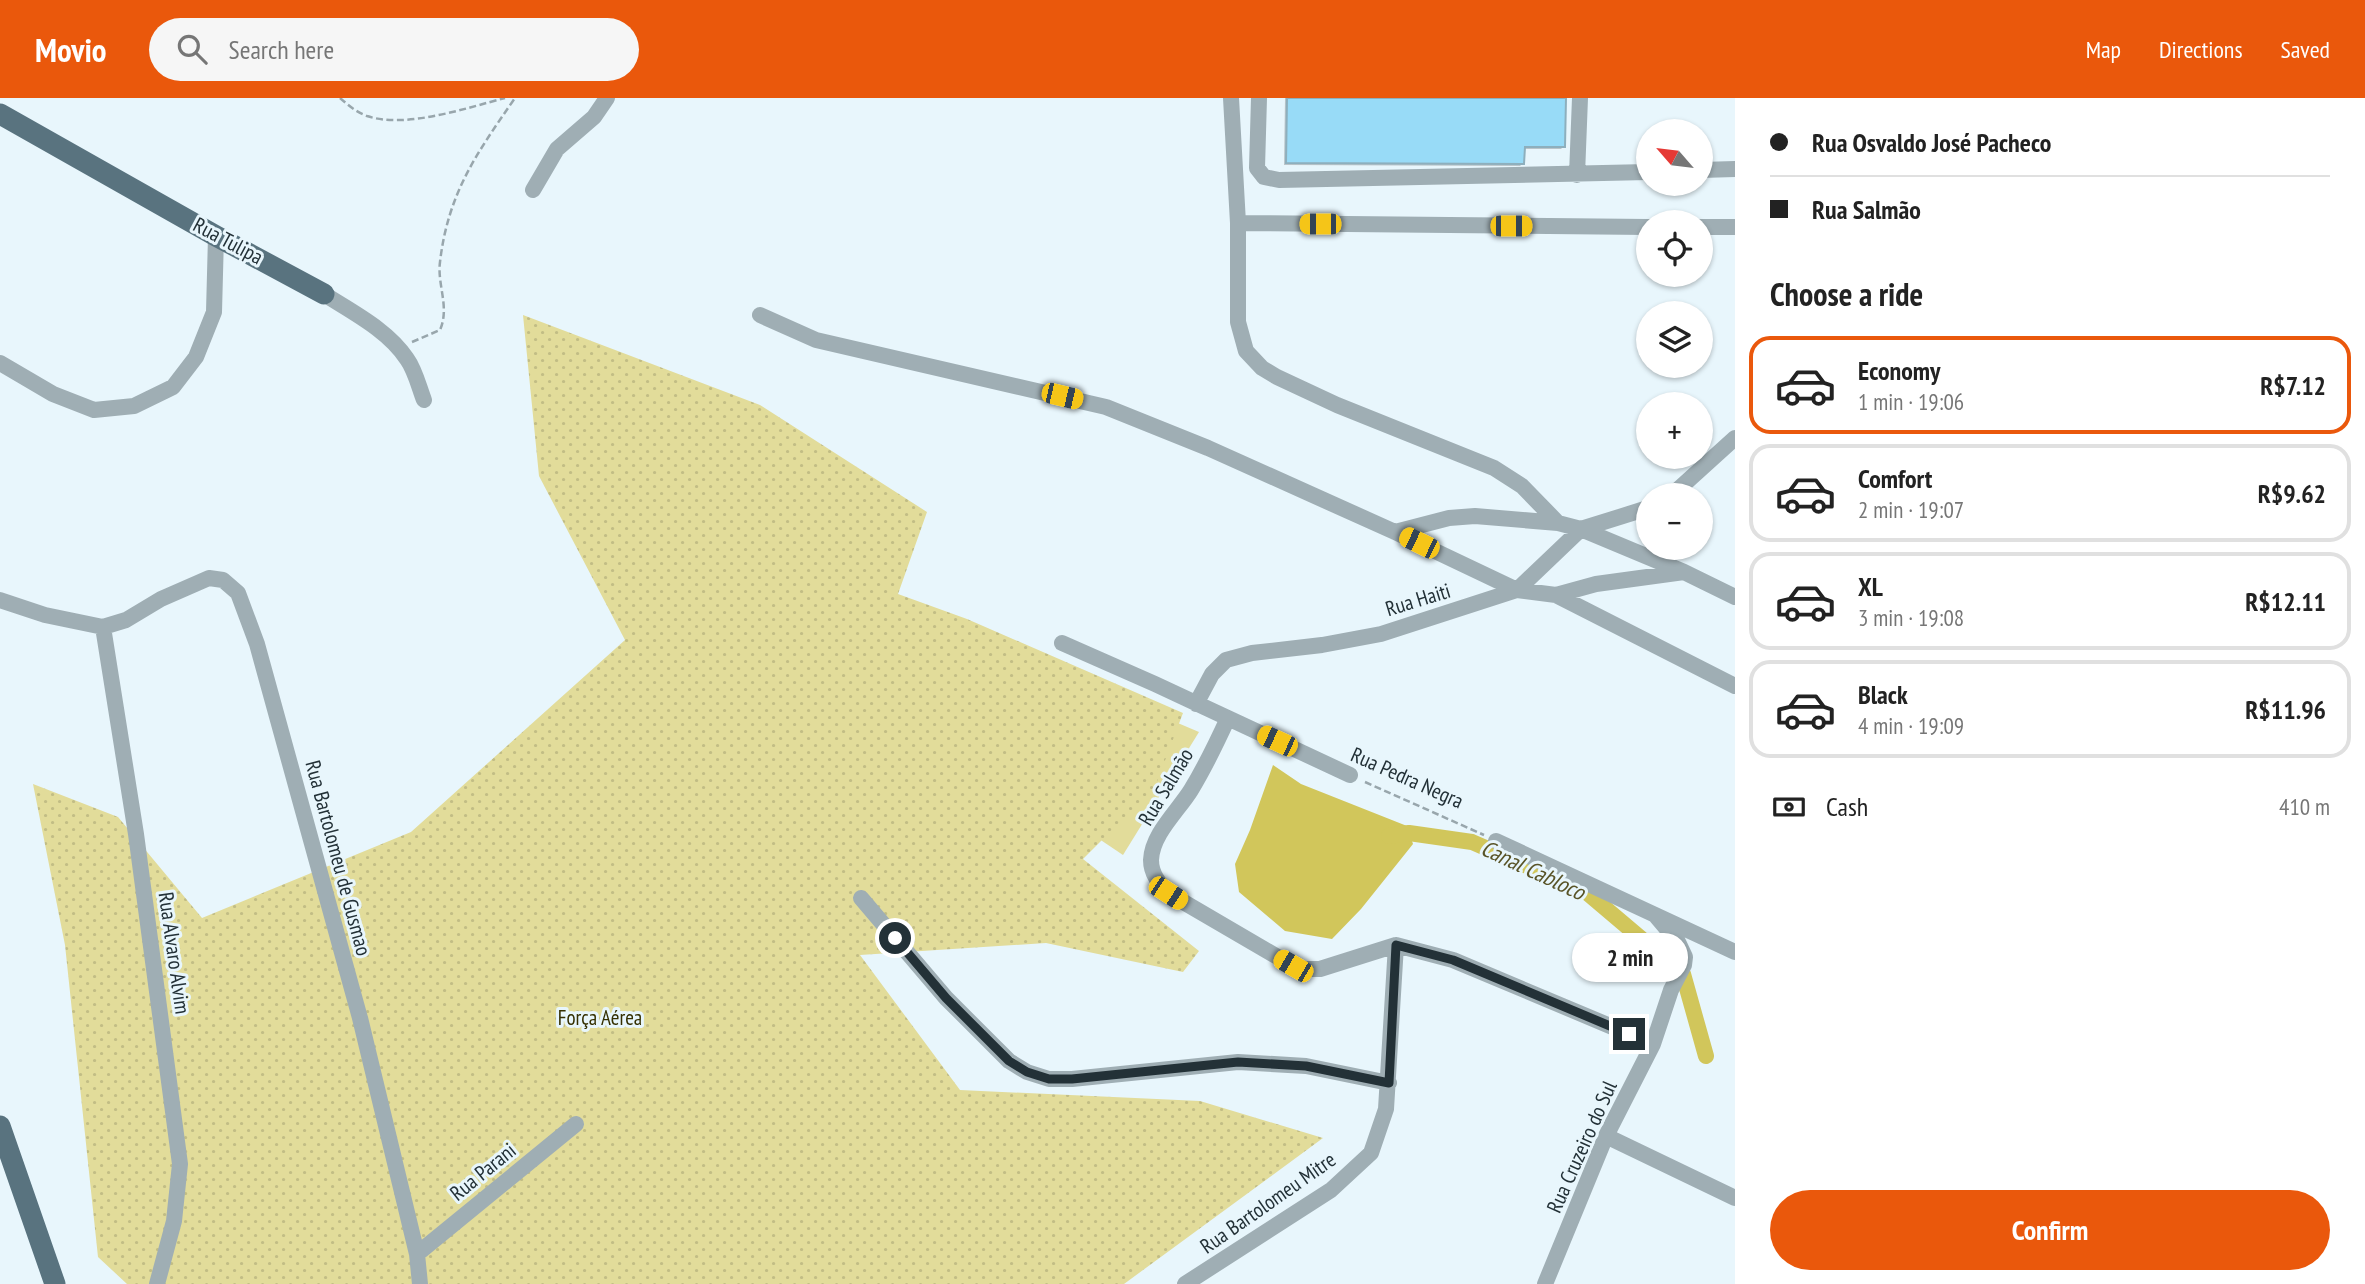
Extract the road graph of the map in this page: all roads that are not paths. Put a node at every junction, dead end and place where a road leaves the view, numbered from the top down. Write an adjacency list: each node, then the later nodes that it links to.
1 (607, 98): 10 (street)
2 (1231, 98): 11 (street)
3 (1259, 98): 9 (street)
4 (1580, 98): 9 (street)
5 (0, 114): 15 (main road, Rua Tulipa)
6 (1735, 169): 7 (street)
7 (1713, 170)
8 (1636, 173): 9 (street)
9 (1577, 175)
10 (533, 190)
11 (1238, 223): 12 (street); 23 (street)
12 (1636, 227)
13 (1713, 227): 14 (street)
14 (1735, 228)
15 (216, 236): 16 (main road, Rua Tulipa); 18 (street)
16 (324, 293): 19 (street, Rua Tulipa)
17 (760, 315): 25 (street)
18 (0, 363)
19 (424, 400)
20 (1735, 438): 21 (street)
21 (1685, 483)
22 (1636, 512): 24 (street, Rua Haiti)
23 (1558, 523): 24 (street); 25 (street)
24 (1581, 529): 26 (street); 27 (street, Rua Haiti)
25 (1395, 532): 27 (street)
26 (1684, 572): 28 (street); 29 (street)
27 (1517, 590): 28 (street); 34 (street, Rua Haiti)
28 (1556, 595): 33 (street)
29 (1735, 597)
30 (0, 600): 31 (street)
31 (103, 627): 48 (street, Rua Bartolomeu de Gusmao); 50 (street, Rua Alvaro Alvim)
32 (1062, 643): 34 (street, Rua Pedra Negra)
33 (1735, 685)
34 (1196, 704): 35 (street, Rua Pedra Negra)
35 (1228, 718): 36 (street, Rua Pedra Negra); 40 (street, Rua Salmão)
36 (1350, 775)
37 (1496, 841): 39 (street)
38 (861, 898): 43 (street)
39 (1656, 916): 41 (street); 42 (street, Rua Cruzeiro do Sul)
40 (1396, 945): 42 (street); 43 (street, Rua Bartolomeu Mitre)
41 (1735, 952)
42 (1653, 1044): 46 (street, Rua Cruzeiro do Sul)
43 (1389, 1083): 52 (street, Rua Bartolomeu Mitre)
44 (576, 1124): 48 (street, Rua Parani)
45 (0, 1126): 49 (main road)
46 (1606, 1136): 47 (street); 53 (street, Rua Cruzeiro do Sul)
47 (1735, 1198)
48 (417, 1254): 51 (street, Rua Bartolomeu de Gusmao)
49 (54, 1283)
50 (157, 1284)
51 (420, 1284)
52 (1185, 1284)
53 (1545, 1284)

